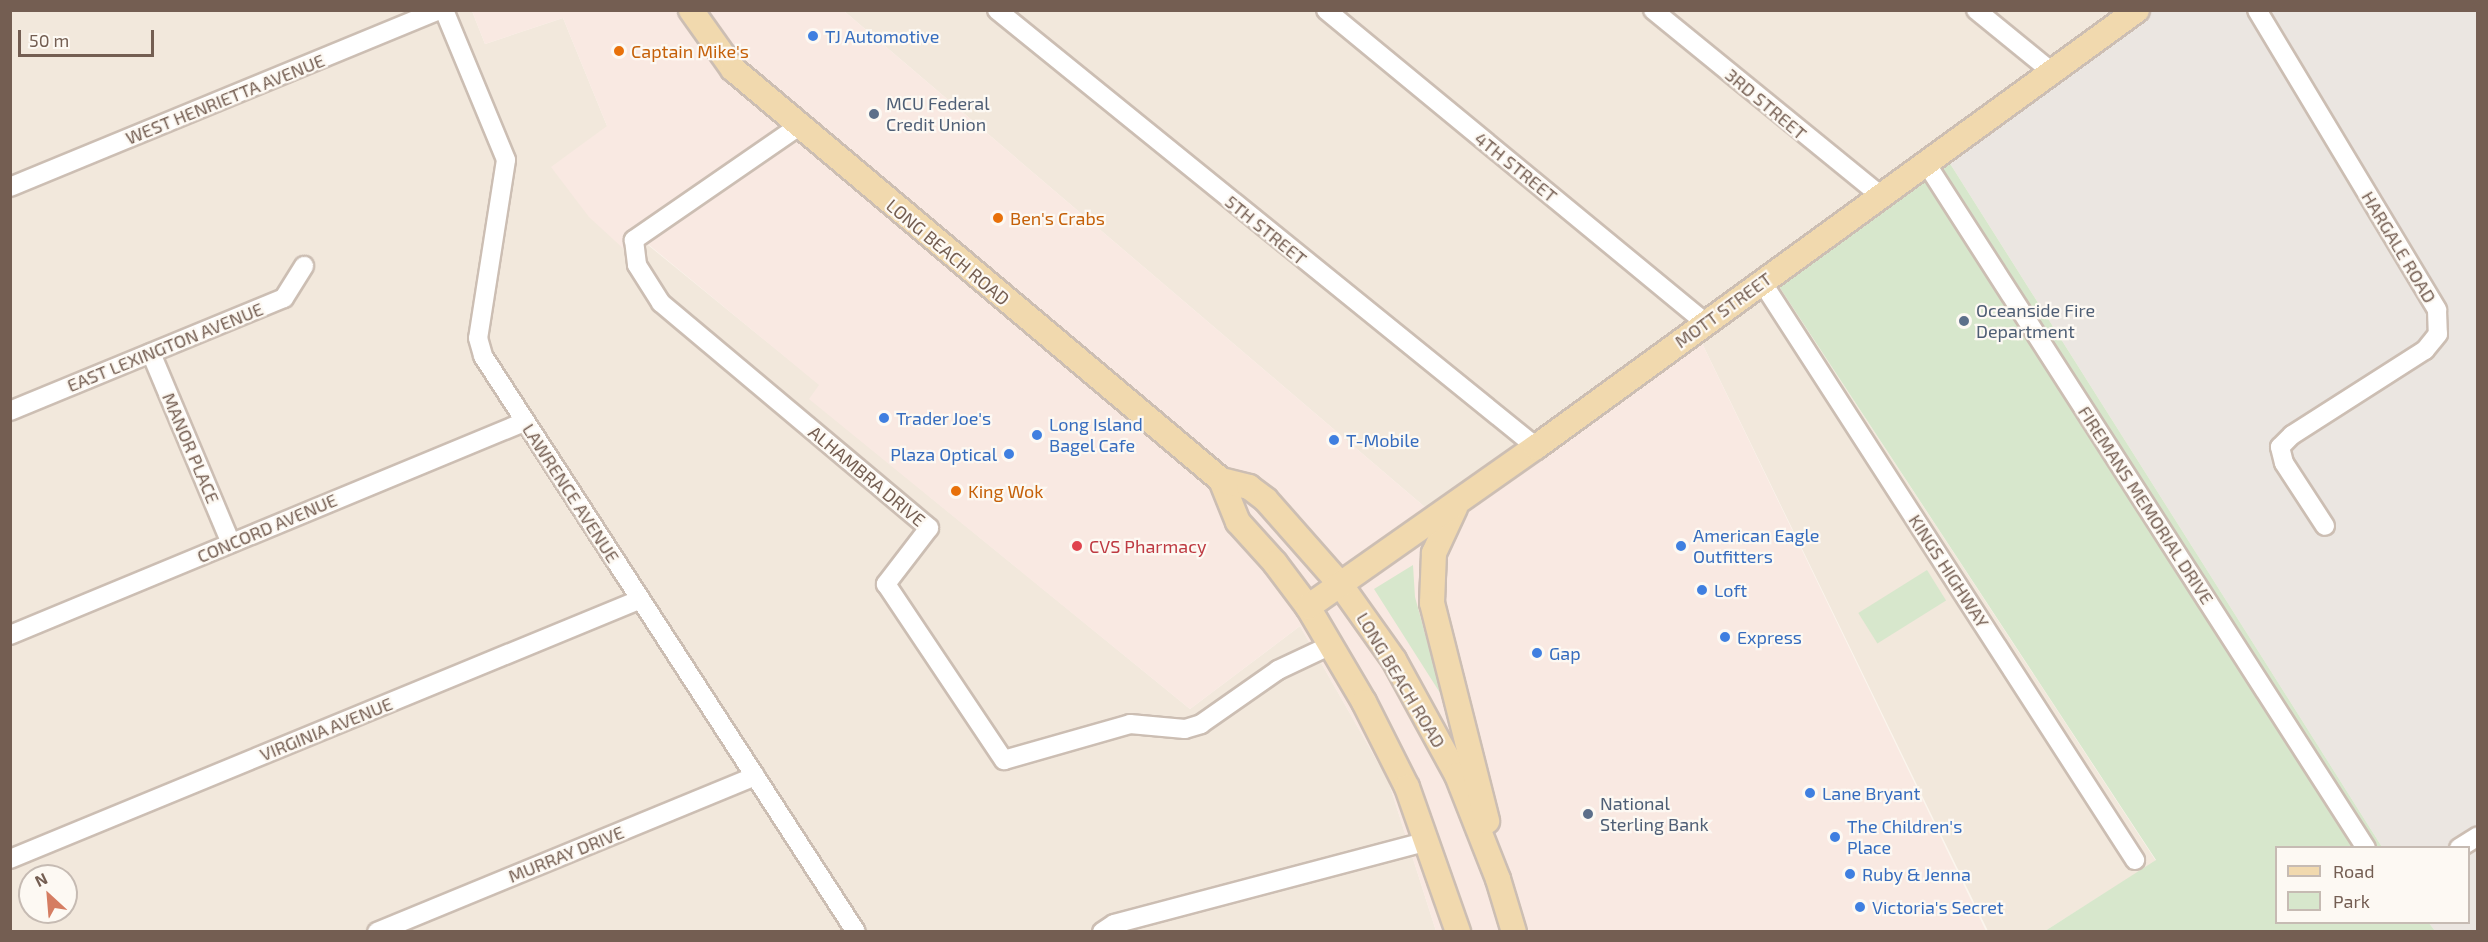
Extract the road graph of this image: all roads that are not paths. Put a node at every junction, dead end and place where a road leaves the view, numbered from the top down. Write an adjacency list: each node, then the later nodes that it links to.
1 (439, 10): 13 (street, WEST HENRIETTA AVENUE)
2 (444, 10): 20 (street, LAWRENCE AVENUE)
3 (691, 10): 11 (main road, LONG BEACH ROAD)
4 (997, 10): 21 (street, 5TH STREET)
5 (1326, 10): 17 (street, 4TH STREET)
6 (1653, 10): 14 (street, 3RD STREET)
7 (1976, 10): 10 (street)
8 (2137, 10): 10 (main road, MOTT STREET)
9 (2257, 10): 24 (street, HARGALE ROAD)
10 (2052, 72): 12 (main road, MOTT STREET)
11 (799, 126): 22 (main road, LONG BEACH ROAD); 30 (street, ALHAMBRA DRIVE)
12 (1926, 163): 14 (main road, MOTT STREET); 34 (street, FIREMANS MEMORIAL DRIVE)
13 (10, 187)
14 (1881, 196): 16 (main road, MOTT STREET)
15 (304, 266): 18 (street, EAST LEXINGTON AVENUE)
16 (1762, 282): 17 (main road, MOTT STREET); 37 (street, KINGS HIGHWAY)
17 (1706, 323): 21 (main road, MOTT STREET)
18 (151, 353): 19 (street, EAST LEXINGTON AVENUE); 25 (street, MANOR PLACE)
19 (10, 411)
20 (524, 422): 25 (street, CONCORD AVENUE); 27 (street, LAWRENCE AVENUE)
21 (1536, 447): 23 (main road, MOTT STREET)
22 (1221, 480): 26 (main road, LONG BEACH ROAD); 28 (main road, LONG BEACH ROAD)
23 (1459, 501): 26 (main road, MOTT STREET); 38 (main road)
24 (2325, 526)
25 (231, 543): 29 (street, CONCORD AVENUE)
26 (1340, 585): 28 (main road, MOTT STREET); 38 (main road, LONG BEACH ROAD)
27 (641, 599): 31 (street, LAWRENCE AVENUE); 36 (street, VIRGINIA AVENUE)
28 (1308, 607): 30 (main road, LONG BEACH ROAD)
29 (10, 635)
30 (1331, 645): 33 (main road, LONG BEACH ROAD)
31 (755, 776): 39 (street, MURRAY DRIVE); 40 (street, LAWRENCE AVENUE)
32 (2478, 836): 35 (street)
33 (1428, 841): 41 (street); 42 (main road, LONG BEACH ROAD)
34 (2365, 846)
35 (2462, 846)
36 (10, 859)
37 (2135, 860)
38 (1498, 879): 43 (main road, LONG BEACH ROAD)
39 (376, 932)
40 (856, 932)
41 (1102, 932)
42 (1458, 932)
43 (1514, 932)

